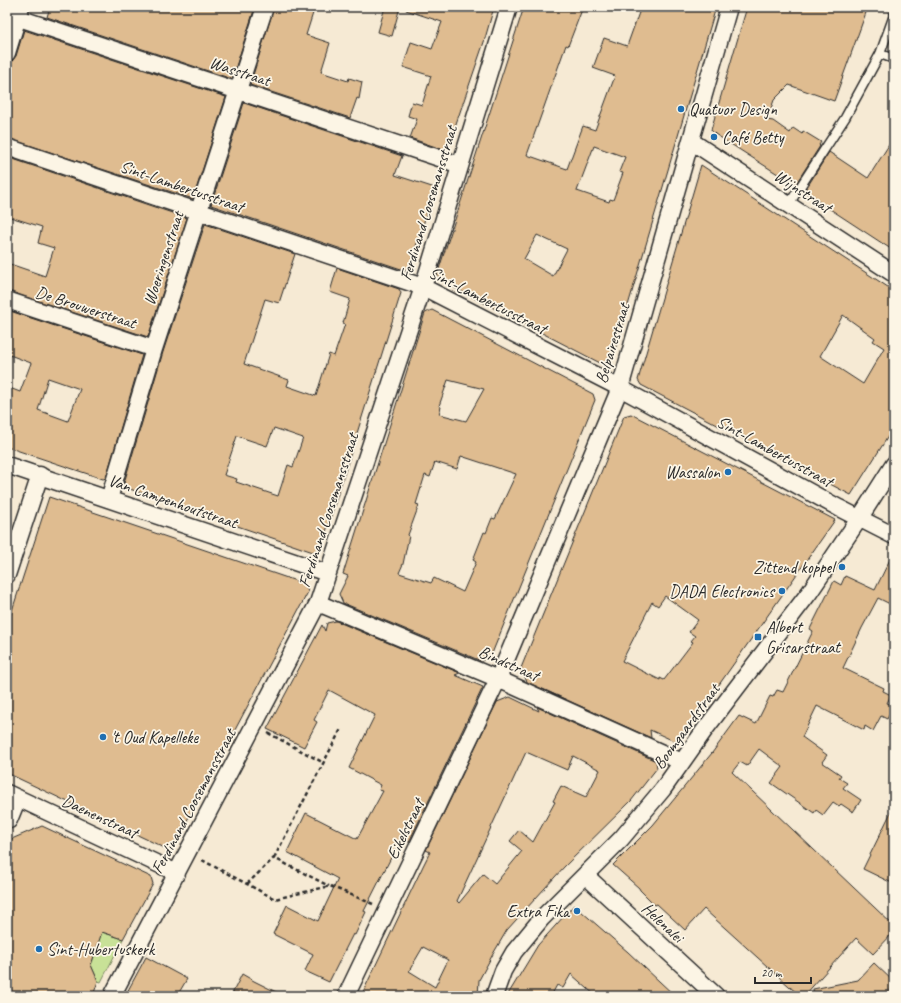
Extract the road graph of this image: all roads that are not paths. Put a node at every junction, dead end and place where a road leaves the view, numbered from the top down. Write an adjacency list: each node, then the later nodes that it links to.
1 (265, 7): 9 (street, Woeringenstraat)
2 (509, 7): 12 (street, Ferdinand Coosemansstraat)
3 (729, 7): 10 (street, Belpairestraat)
4 (15, 13): 6 (street); 9 (street, Wasstraat)
5 (894, 16): 7 (lane)
6 (7, 53)
7 (880, 54): 8 (lane); 13 (lane)
8 (894, 59)
9 (238, 90): 12 (street, Wasstraat); 14 (street, Woeringenstraat)
10 (691, 141): 13 (street, Wijnstraat); 19 (street, Belpairestraat)
11 (7, 147): 14 (street, Sint-Lambertusstraat)
12 (460, 165): 16 (street, Ferdinand Coosemansstraat)
13 (789, 204): 15 (street, Wijnstraat)
14 (198, 212): 16 (street, Sint-Lambertusstraat); 18 (street, Woeringenstraat)
15 (894, 274)
16 (423, 287): 19 (street, Sint-Lambertusstraat); 26 (street, Ferdinand Coosemansstraat)
17 (7, 300): 18 (street, De Brouwerstraat)
18 (154, 349): 23 (street, Woeringenstraat)
19 (620, 388): 24 (street, Sint-Lambertusstraat); 29 (street, Belpairestraat)
20 (894, 464): 24 (street, Boomgaardstraat)
21 (7, 465): 22 (street, Van Campenhoutstraat)
22 (40, 475): 23 (street, Van Campenhoutstraat); 27 (street)
23 (109, 499): 26 (street, Van Campenhoutstraat)
24 (859, 519): 25 (street); 30 (street, Boomgaardstraat)
25 (894, 536)
26 (327, 573): 28 (street, Ferdinand Coosemansstraat)
27 (7, 574)
28 (318, 603): 29 (street, Bindstraat); 33 (street, Ferdinand Coosemansstraat)
29 (498, 678): 30 (street, Bindstraat); 36 (street, Eikelstraat)
30 (682, 762): 34 (street, Boomgaardstraat)
31 (12, 795): 32 (street); 33 (street, Daenenstraat)
32 (7, 820)
33 (177, 873): 35 (street, Ferdinand Coosemansstraat)
34 (585, 875): 37 (street, Boomgaardstraat); 38 (street, Helenalei)
35 (112, 996)
36 (346, 996)
37 (494, 996)
38 (716, 996)

